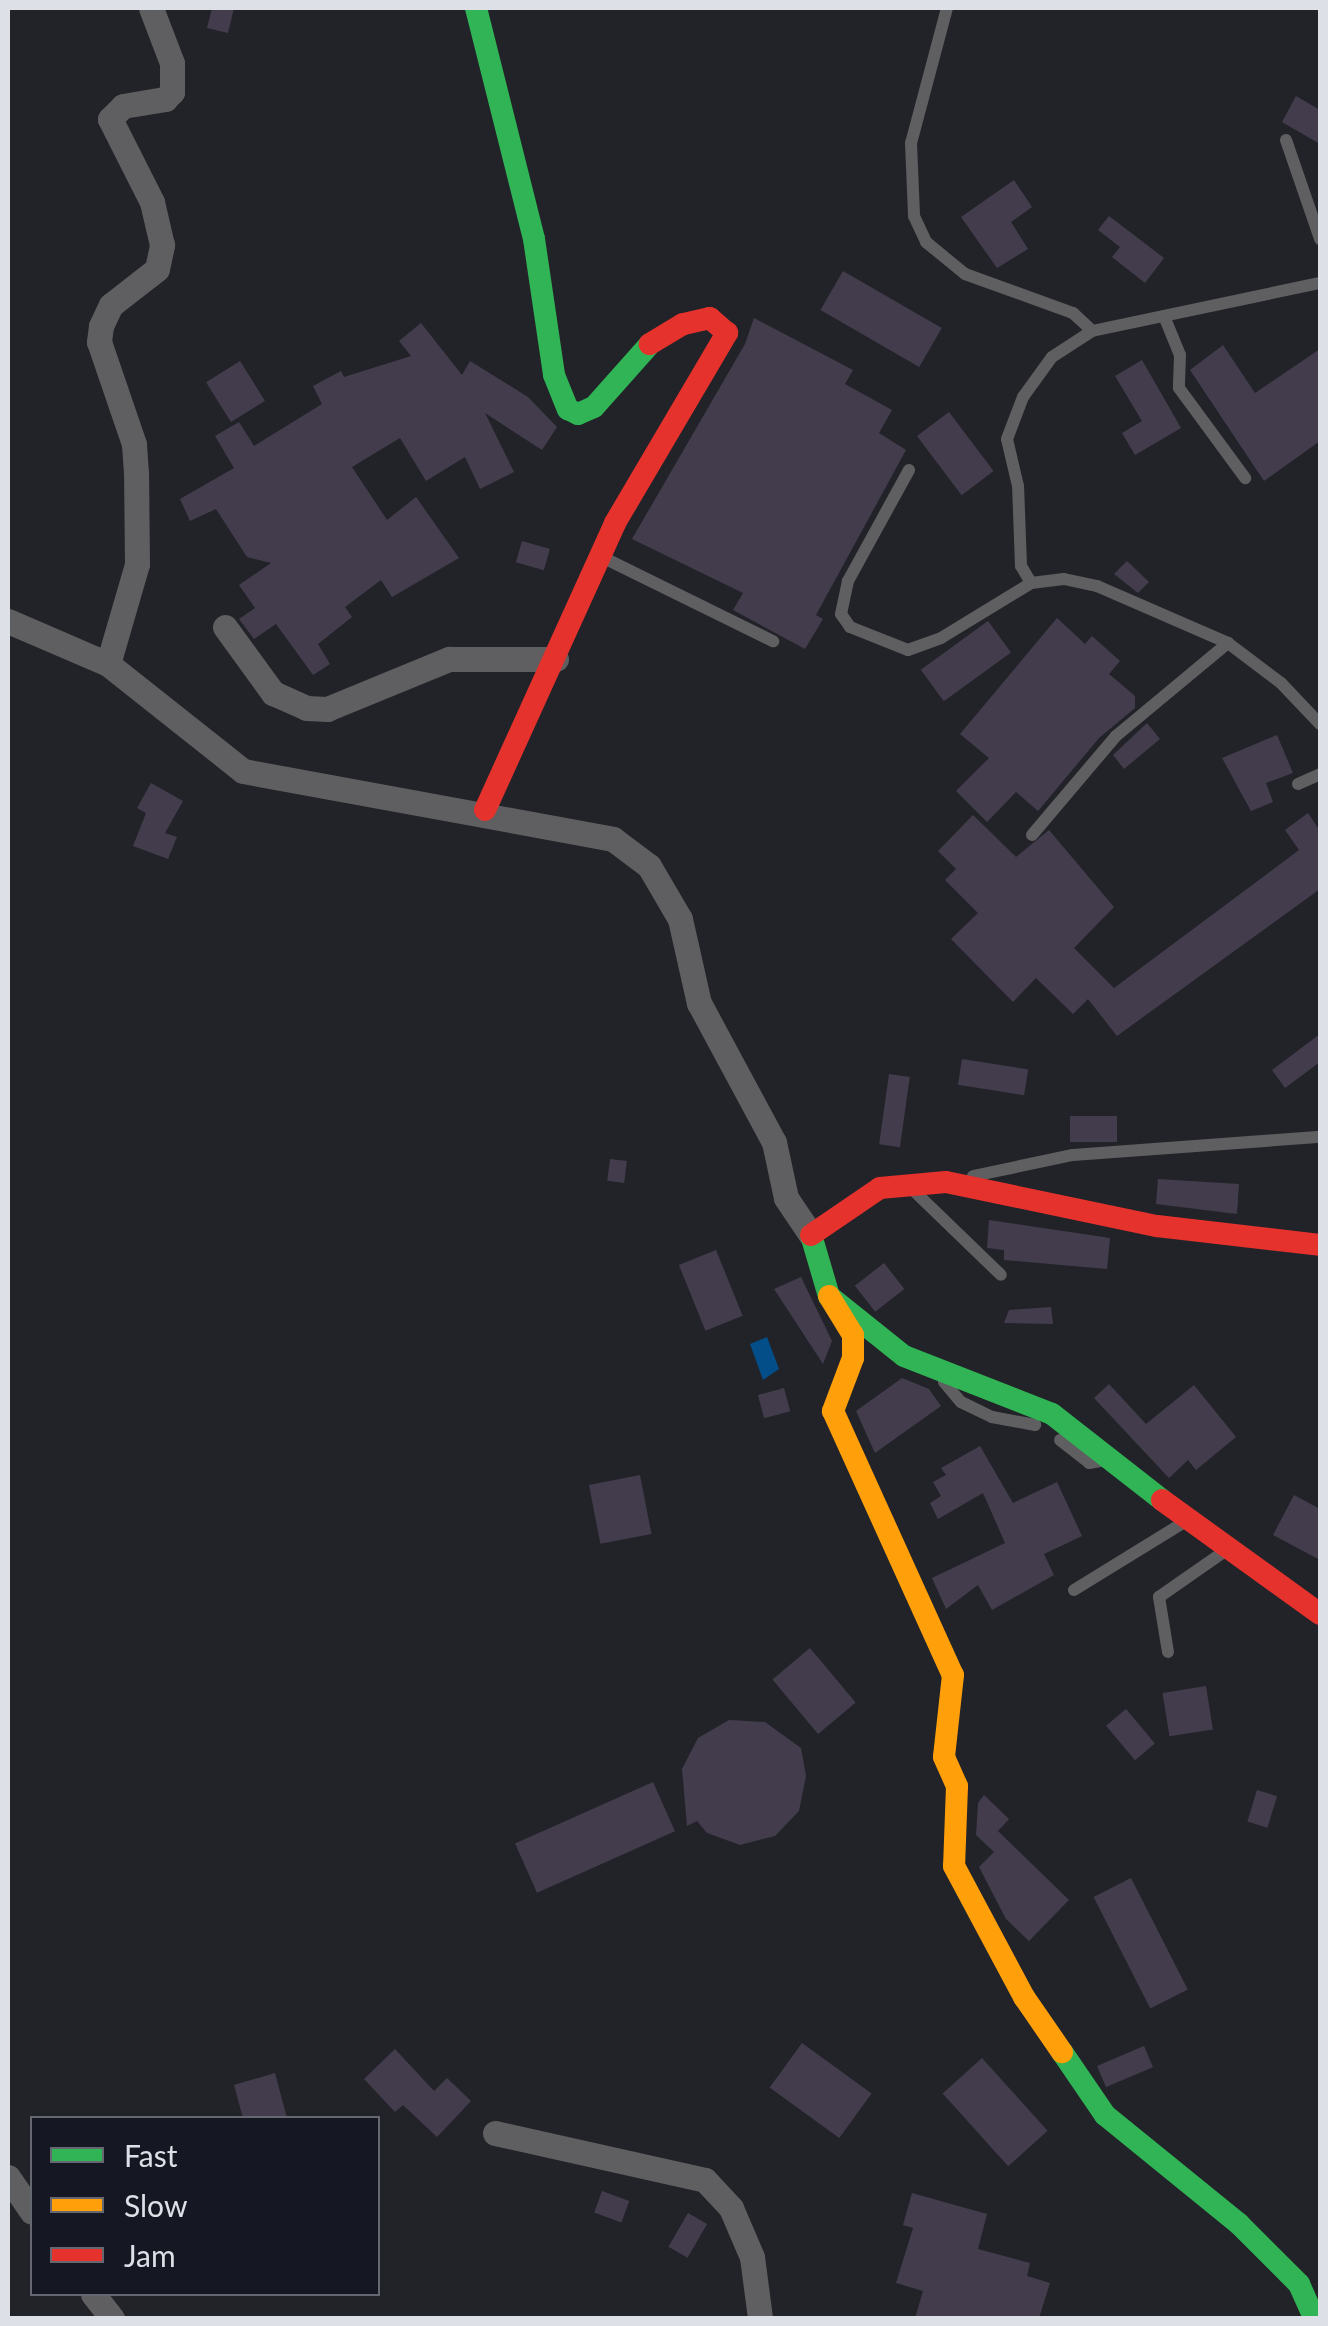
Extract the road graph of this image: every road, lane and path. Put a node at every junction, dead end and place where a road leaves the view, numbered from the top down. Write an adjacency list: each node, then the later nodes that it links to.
1 (152, 8): 18 (street)
2 (476, 8): 11 (street)
3 (947, 8): 8 (lane)
4 (1286, 140): 5 (lane)
5 (1320, 239)
6 (1320, 283): 7 (lane)
7 (1164, 316): 8 (lane); 10 (lane)
8 (1092, 331): 12 (lane)
9 (909, 470): 12 (lane)
10 (1245, 478)
11 (600, 556): 15 (lane); 17 (street)
12 (1031, 582): 16 (lane)
13 (8, 621): 18 (street)
14 (225, 627): 17 (street)
15 (773, 641)
16 (1228, 643): 19 (lane); 23 (lane)
17 (556, 659): 22 (street)
18 (108, 664): 22 (street)
19 (1320, 724)
20 (1320, 774): 21 (lane)
21 (1298, 784)
22 (486, 810): 27 (street)
23 (1032, 835)
24 (1320, 1137): 25 (lane)
25 (946, 1182): 26 (street); 28 (street)
26 (908, 1185): 27 (street); 29 (lane)
27 (811, 1235): 30 (street)
28 (1320, 1245)
29 (1002, 1275)
30 (829, 1296): 31 (street); 42 (street)
31 (1185, 1521): 32 (street); 33 (lane)
32 (1226, 1550): 34 (street); 35 (lane)
33 (1074, 1590)
34 (1320, 1614)
35 (1168, 1652)
36 (496, 2133): 41 (street)
37 (8, 2177): 38 (street)
38 (30, 2209)
39 (96, 2296): 40 (street)
40 (112, 2318)
41 (760, 2318)
42 (1314, 2318)

